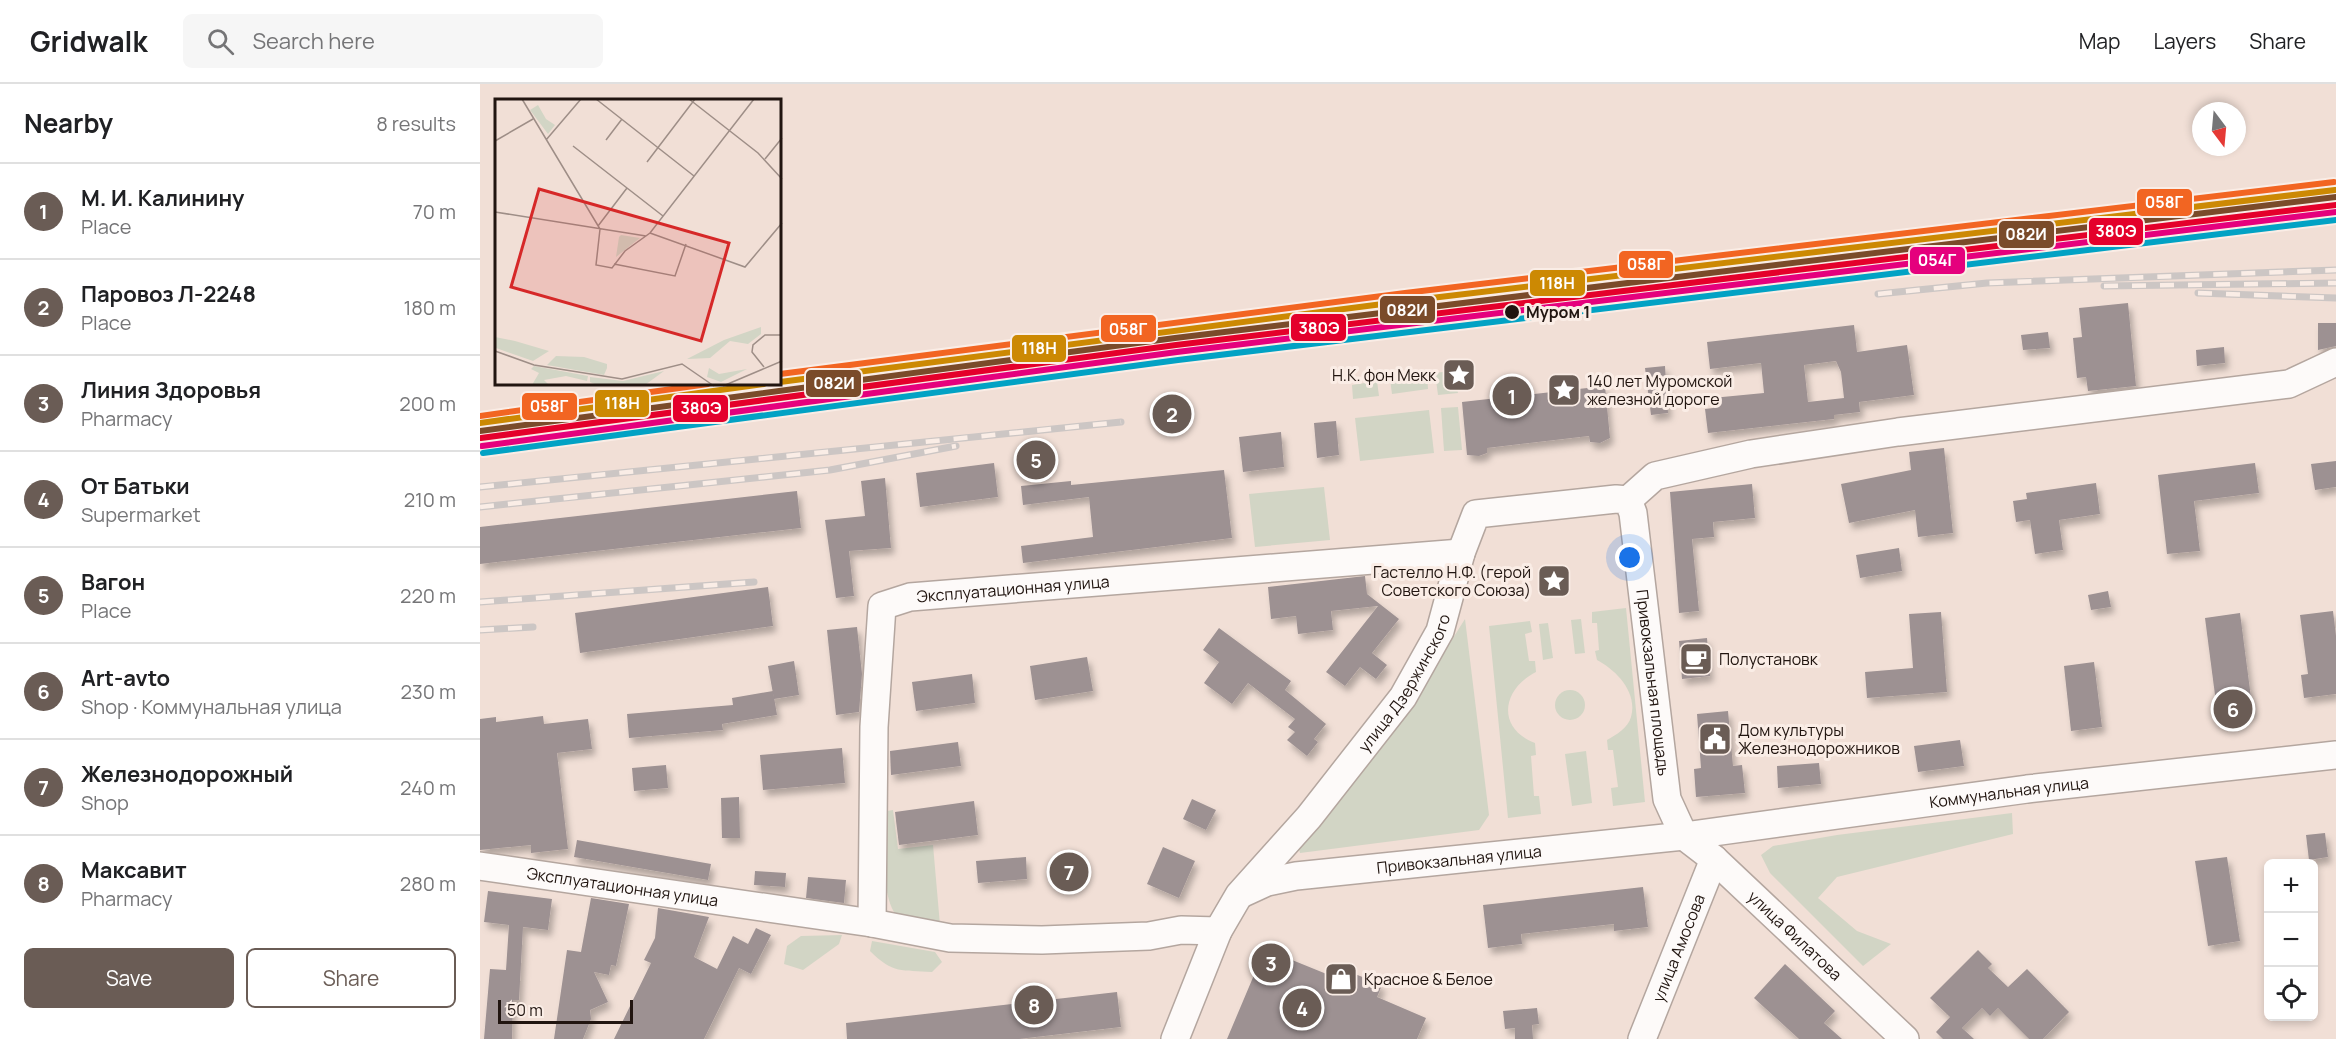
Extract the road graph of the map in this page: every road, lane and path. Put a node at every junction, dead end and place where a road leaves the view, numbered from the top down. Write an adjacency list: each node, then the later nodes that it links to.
1 (2336, 362): 2 (street)
2 (1628, 500): 3 (street, улица Дзержинского); 6 (street, Привокзальная площадь)
3 (1461, 553): 5 (street, улица Дзержинского); 11 (street, Эксплуатационная улица)
4 (2336, 755): 6 (street, Коммунальная улица)
5 (1294, 833): 9 (street); 10 (street, улица Дзержинского)
6 (1684, 836): 7 (street, улица Филатова); 9 (street, Привокзальная улица)
7 (1714, 859): 14 (street, улица Амосова); 15 (street, улица Филатова)
8 (480, 866): 11 (street, Эксплуатационная улица)
9 (1296, 876): 10 (street, Привокзальная улица)
10 (1239, 895): 12 (street, улица Дзержинского)
11 (872, 923): 12 (street, Эксплуатационная улица)
12 (1218, 931): 13 (street, улица Дзержинского)
13 (1175, 1039)
14 (1642, 1039)
15 (1905, 1039)

